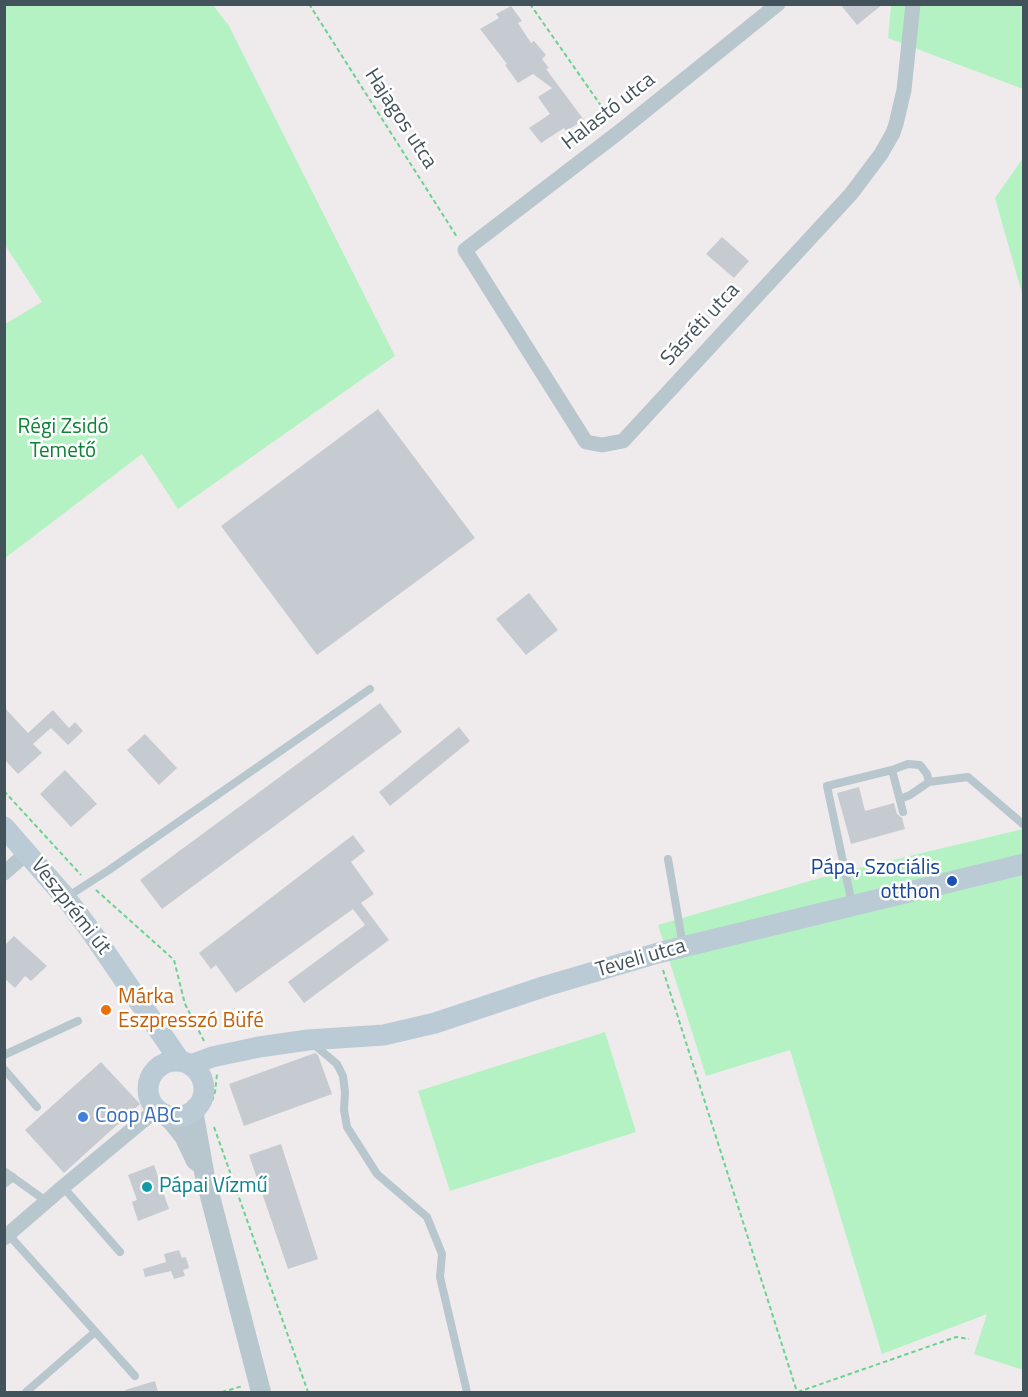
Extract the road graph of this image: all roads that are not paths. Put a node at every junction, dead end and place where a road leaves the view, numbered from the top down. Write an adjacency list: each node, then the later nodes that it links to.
1 (913, 4): 3 (street, Sásréti utca)
2 (773, 6): 3 (street, Halastó utca)
3 (465, 250)
4 (370, 689): 15 (lane)
5 (892, 770): 6 (lane); 7 (lane); 16 (lane)
6 (929, 782): 7 (lane); 9 (lane)
7 (900, 799): 8 (lane)
8 (903, 812)
9 (1023, 825)
10 (4, 827): 11 (main road, Veszprémi út)
11 (27, 853): 14 (street); 15 (main road, Veszprémi út)
12 (668, 859): 17 (lane)
13 (1023, 864): 16 (main road, Teveli utca)
14 (4, 873)
15 (66, 898): 18 (main road, Veszprémi út)
16 (852, 905): 17 (main road, Teveli utca)
17 (684, 947): 20 (main road, Teveli utca)
18 (132, 990): 23 (main road, Veszprémi út); 25 (main road, Veszprémi út)
19 (78, 1021): 22 (lane)
20 (309, 1040): 21 (main road, Teveli utca); 41 (lane)
21 (260, 1047): 23 (main road, Teveli utca); 26 (main road, Teveli utca)
22 (4, 1055)
23 (186, 1063): 25 (main road); 26 (main road)
24 (4, 1069): 27 (lane)
25 (154, 1071): 28 (main road)
26 (200, 1099): 28 (main road); 31 (street)
27 (38, 1107)
28 (159, 1111): 31 (street); 33 (street)
29 (4, 1171): 30 (lane)
30 (13, 1177): 32 (lane); 34 (lane)
31 (204, 1178): 39 (street)
32 (4, 1184)
33 (63, 1187): 34 (street); 36 (lane)
34 (46, 1201): 35 (street)
35 (6, 1236): 37 (lane)
36 (120, 1252)
37 (96, 1332): 38 (lane); 40 (lane)
38 (135, 1376)
39 (259, 1387)
40 (26, 1392)
41 (467, 1392)

